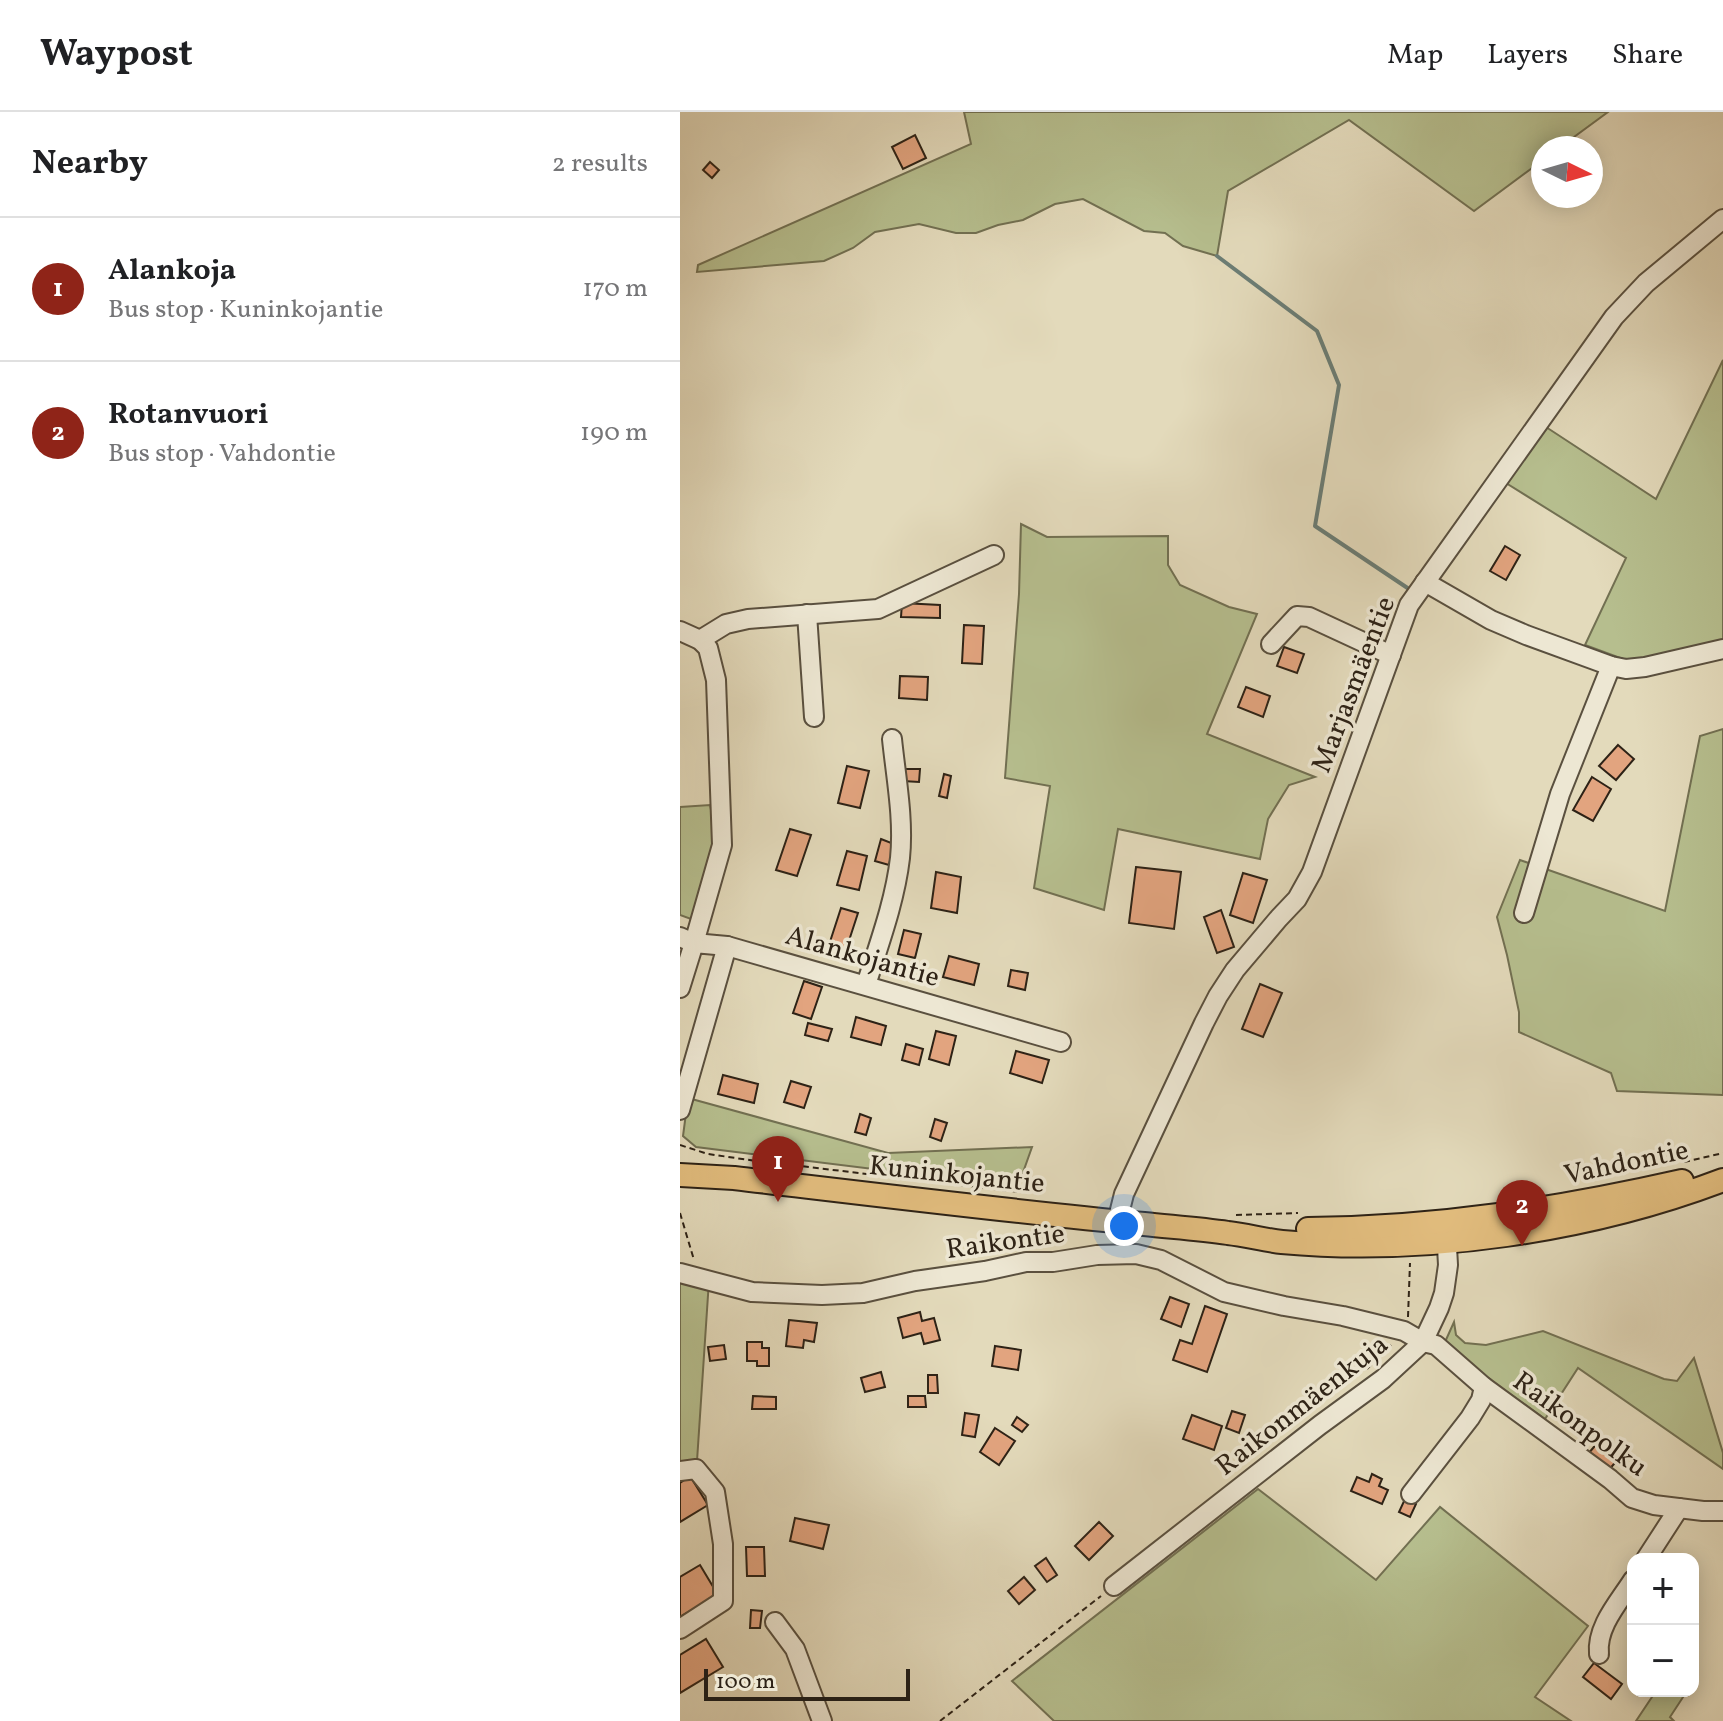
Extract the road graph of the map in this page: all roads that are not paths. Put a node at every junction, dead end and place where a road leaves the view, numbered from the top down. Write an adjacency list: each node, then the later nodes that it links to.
1 (1723, 219): 3 (street, Marjasmäentie)
2 (994, 555): 4 (street)
3 (1425, 582): 9 (street, Marjasmäentie); 10 (street)
4 (807, 614): 6 (street); 11 (street)
5 (680, 631): 6 (street)
6 (700, 640): 14 (street)
7 (1271, 644): 9 (street)
8 (1723, 649): 10 (street)
9 (1391, 655): 23 (street, Marjasmäentie)
10 (1611, 666): 13 (street)
11 (814, 717)
12 (892, 739): 16 (street)
13 (1524, 913)
14 (687, 940): 15 (street, Alankojantie); 17 (street)
15 (727, 946): 16 (street, Alankojantie); 19 (street)
16 (866, 985): 18 (street, Alankojantie)
17 (680, 988)
18 (1061, 1042)
19 (680, 1110)
20 (1723, 1172): 24 (main road, Vahdontie)
21 (680, 1175): 23 (main road, Kuninkojantie)
22 (1723, 1180): 24 (main road, Vahdontie)
23 (1117, 1222): 24 (main road, Kuninkojantie)
24 (1447, 1232): 26 (street, Raikonmäenkuja)
25 (680, 1273): 26 (street, Raikontie)
26 (1423, 1342): 27 (street, Raikonpolku); 33 (street, Raikonmäenkuja)
27 (1484, 1387): 29 (street); 30 (street, Raikonpolku)
28 (680, 1471): 36 (street)
29 (1411, 1494)
30 (1679, 1508): 31 (street, Raikonpolku); 32 (street)
31 (1723, 1511)
32 (1650, 1553)
33 (1114, 1586)
34 (1627, 1589): 37 (street)
35 (775, 1622): 38 (street)
36 (680, 1629)
37 (1599, 1654)
38 (822, 1721)

